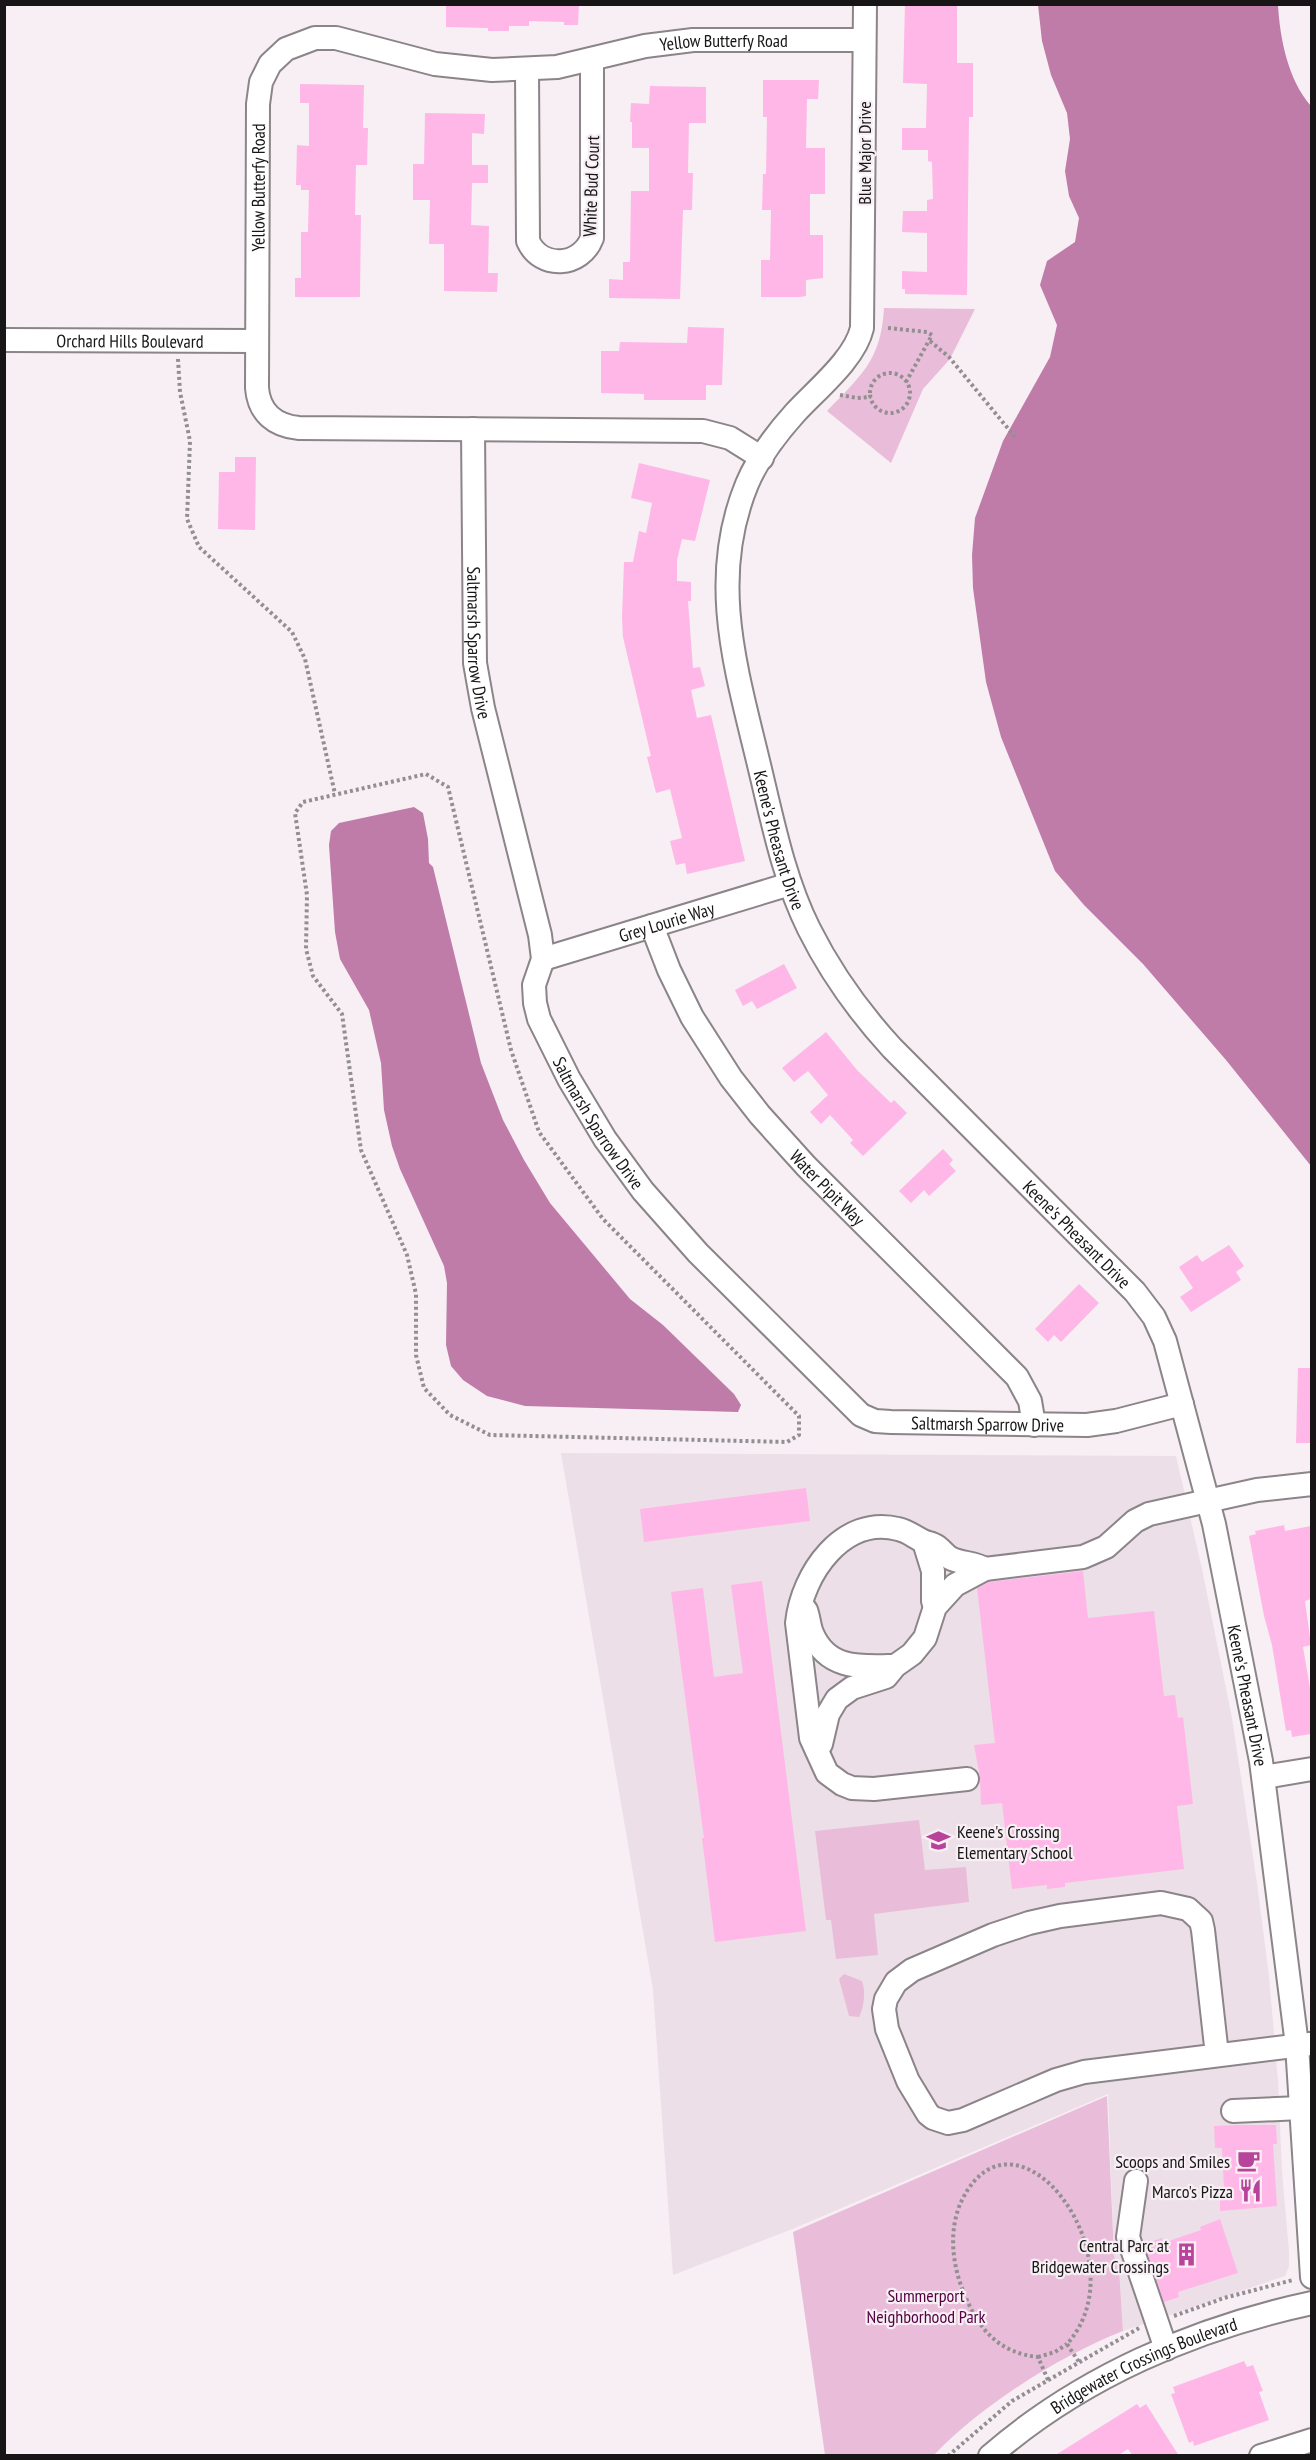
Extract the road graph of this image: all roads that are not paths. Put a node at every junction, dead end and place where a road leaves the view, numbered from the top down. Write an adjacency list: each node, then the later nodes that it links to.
1 (865, 4): 2 (street, Blue Major Drive)
2 (864, 40): 3 (street, Yellow Butterfy Road); 5 (street, Blue Major Drive)
3 (592, 59): 4 (street, Yellow Butterfy Road); 4 (street, White Bud Court)
4 (527, 70): 7 (street, Yellow Butterfy Road)
5 (863, 302): 9 (street, Keene's Pheasant Drive)
6 (4, 340): 7 (street, Orchard Hills Boulevard)
7 (256, 341): 8 (street, Yellow Butterfy Road)
8 (473, 429): 9 (street, Yellow Butterfy Road); 12 (street, Saltmarsh Sparrow Drive)
9 (762, 458): 10 (street, Keene's Pheasant Drive)
10 (790, 884): 11 (street, Grey Lourie Way); 13 (street, Keene's Pheasant Drive)
11 (652, 926): 12 (street, Grey Lourie Way); 14 (street, Water Pipit Way)
12 (543, 959): 14 (street, Saltmarsh Sparrow Drive)
13 (1182, 1404): 14 (street, Saltmarsh Sparrow Drive); 16 (street, Keene's Pheasant Drive)
14 (1034, 1425)
15 (1311, 1484): 16 (street)
16 (1208, 1501): 18 (street); 24 (street, Keene's Pheasant Drive)
17 (924, 1542): 18 (street); 19 (street); 20 (street)
18 (985, 1569): 20 (street)
19 (802, 1604): 21 (street); 22 (street)
20 (935, 1607): 21 (street)
21 (895, 1666): 22 (street)
22 (817, 1750): 25 (street)
23 (1311, 1769): 24 (street)
24 (1264, 1777): 26 (street, Keene's Pheasant Drive)
25 (967, 1779)
26 (1304, 2045): 27 (street); 28 (street, Keene's Pheasant Drive)
27 (1217, 2055): 27 (street)
28 (1301, 2108): 29 (street); 31 (street, Keene's Pheasant Drive)
29 (1233, 2111)
30 (1136, 2181): 33 (street)
31 (1311, 2277)
32 (1311, 2303): 33 (street, Bridgewater Crossings Boulevard)
33 (1166, 2349): 35 (street, Bridgewater Crossings Boulevard)
34 (1311, 2440): 36 (street)
35 (990, 2456)
36 (1261, 2456)

